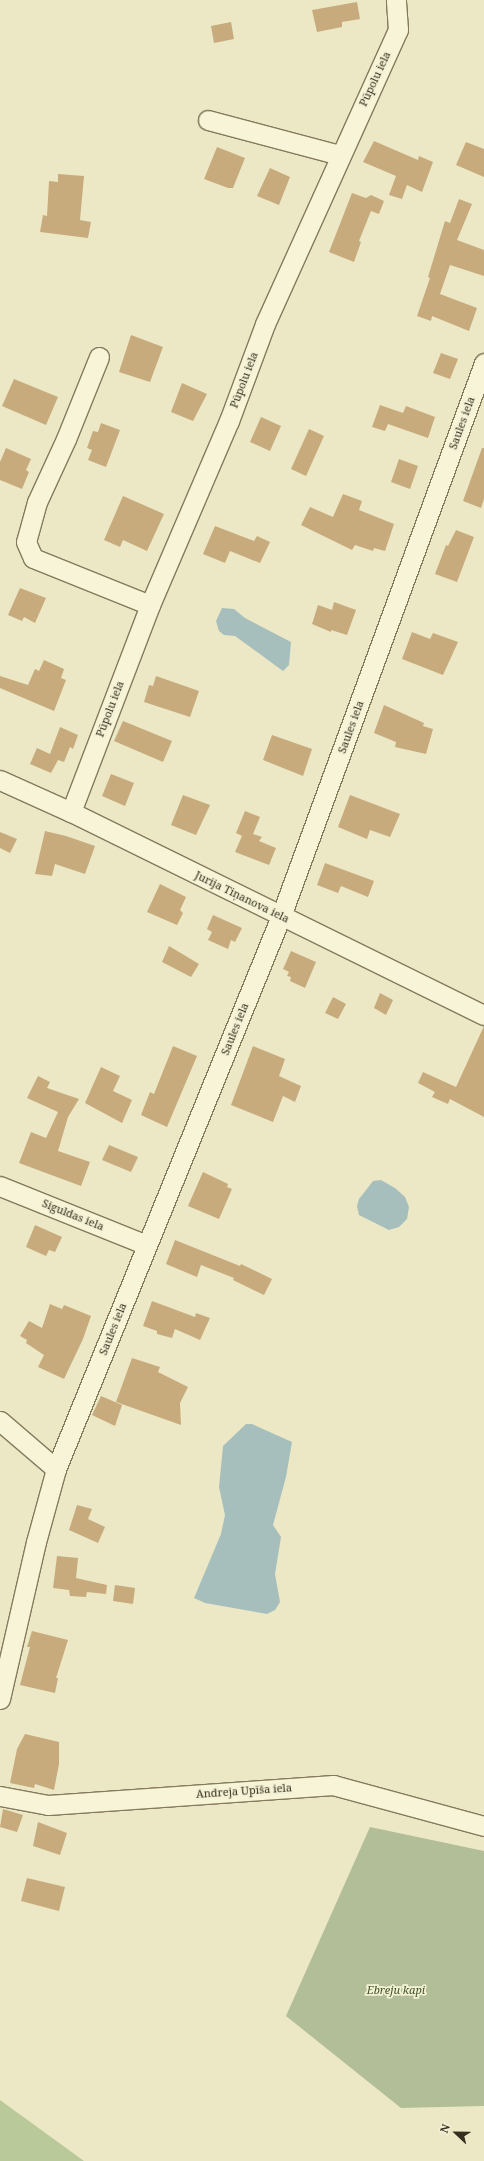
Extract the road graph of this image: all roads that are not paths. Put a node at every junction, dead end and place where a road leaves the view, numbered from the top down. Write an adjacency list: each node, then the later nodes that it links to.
1 (396, 0): 3 (street, Pūpolu iela)
2 (208, 120): 3 (street)
3 (340, 155): 6 (street, Pūpolu iela)
4 (99, 357): 6 (street)
5 (484, 363): 9 (street, Saules iela)
6 (150, 605): 8 (street, Pūpolu iela)
7 (0, 780): 8 (street, Jurija Tiņanova iela)
8 (70, 812): 9 (street, Jurija Tiņanova iela)
9 (282, 916): 10 (street, Jurija Tiņanova iela); 12 (street, Saules iela)
10 (484, 1015)
11 (0, 1186): 12 (street, Siguldas iela)
12 (147, 1245): 14 (street, Saules iela)
13 (0, 1421): 14 (street)
14 (56, 1469): 15 (street, Saules iela)
15 (0, 1699)
16 (0, 1796): 17 (street, Andreja Upīša iela)
17 (484, 1826)

